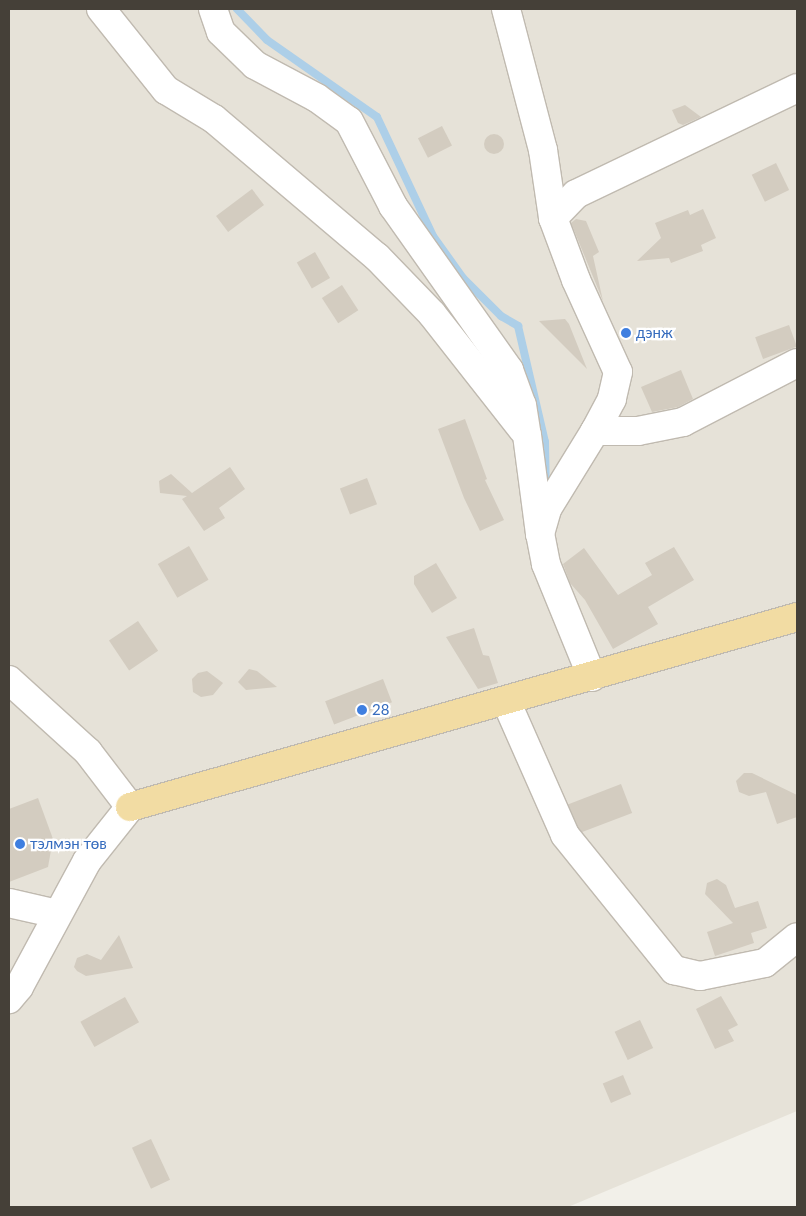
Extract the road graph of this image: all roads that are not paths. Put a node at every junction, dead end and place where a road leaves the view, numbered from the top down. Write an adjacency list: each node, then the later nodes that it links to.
1 (101, 9): 8 (street)
2 (213, 9): 8 (street)
3 (506, 9): 5 (street)
4 (797, 88): 5 (street)
5 (553, 218): 7 (street)
6 (797, 363): 7 (street)
7 (595, 431): 9 (street)
8 (527, 435): 9 (street)
9 (540, 534): 11 (street)
10 (797, 617): 11 (main road)
11 (592, 677): 13 (main road)
12 (9, 680): 14 (street)
13 (506, 701): 14 (main road); 17 (street)
14 (130, 807): 16 (street)
15 (9, 902): 16 (street)
16 (57, 914): 18 (street)
17 (797, 937)
18 (9, 998)

